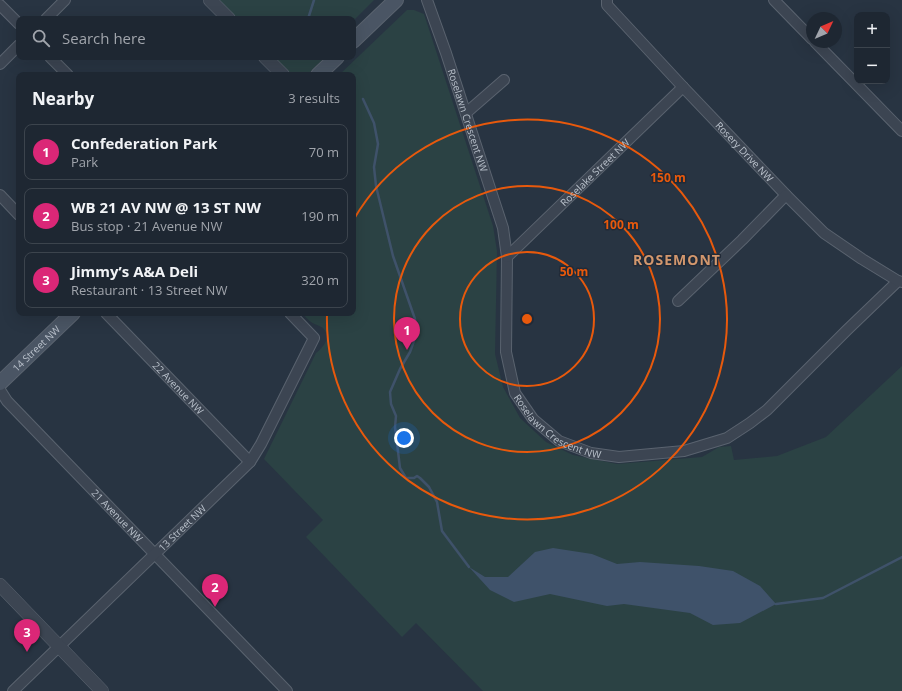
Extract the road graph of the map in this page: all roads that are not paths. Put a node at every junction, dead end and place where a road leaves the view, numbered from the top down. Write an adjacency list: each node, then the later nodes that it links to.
1 (65, 0): 8 (street)
2 (210, 0): 9 (street)
3 (396, 0): 12 (main road)
4 (427, 0): 24 (street, Roselawn Crescent NW)
5 (607, 0): 23 (street, Rosery Drive NW)
6 (774, 0): 11 (street)
7 (0, 5): 10 (street)
8 (49, 16)
9 (226, 16)
10 (16, 21)
11 (806, 33)
12 (356, 38)
13 (16, 48): 18 (street)
14 (821, 48): 25 (street)
15 (53, 60): 19 (street)
16 (268, 60): 20 (street)
17 (334, 60): 21 (main road)
18 (0, 64)
19 (65, 72)
20 (280, 72)
21 (321, 72)
22 (504, 80): 24 (street)
23 (683, 87): 27 (street, Rosery Drive NW); 29 (street, Roselake Street NW)
24 (466, 113): 29 (street, Roselawn Crescent NW)
25 (902, 131)
26 (0, 195): 28 (street)
27 (786, 196): 30 (street, Rosery Drive NW); 31 (street)
28 (16, 212)
29 (506, 257): 30 (street, Roselawn Crescent NW)
30 (900, 282)
31 (678, 301)
32 (70, 316): 35 (main road, 14 Street NW)
33 (109, 316): 37 (street, 22 Avenue NW)
34 (293, 316): 37 (street, 13 Street NW)
35 (0, 383)
36 (0, 390): 38 (street, 21 Avenue NW)
37 (250, 462): 38 (street, 13 Street NW)
38 (154, 554): 40 (street, 13 Street NW); 43 (street, 21 Avenue NW)
39 (0, 585): 40 (street)
40 (59, 646): 41 (street, 13 Street NW); 42 (street)
41 (13, 691)
42 (102, 691)
43 (287, 691)

